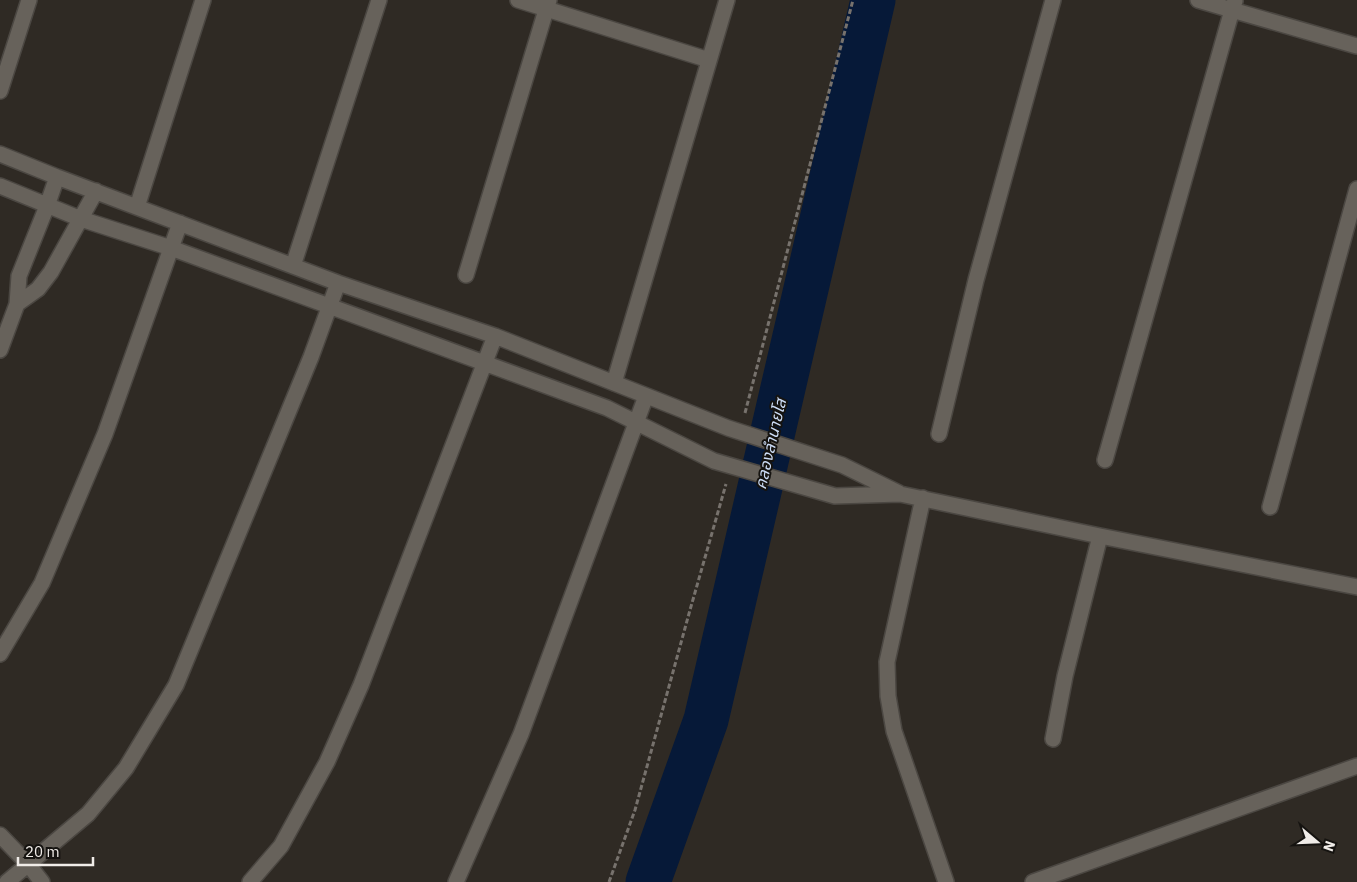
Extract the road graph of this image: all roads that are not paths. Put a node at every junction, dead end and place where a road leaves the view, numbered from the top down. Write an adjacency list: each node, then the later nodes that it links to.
1 (29, 0): 12 (street)
2 (203, 0): 19 (street)
3 (379, 0): 23 (street)
4 (518, 0): 8 (street)
5 (727, 0): 11 (street)
6 (1053, 0): 34 (street)
7 (1198, 0): 9 (street)
8 (547, 5): 11 (street); 24 (street)
9 (1234, 5): 10 (street); 35 (street)
10 (1357, 46)
11 (710, 60): 31 (street)
12 (0, 91)
13 (0, 154): 14 (street)
14 (57, 177): 17 (street); 18 (street)
15 (0, 186): 18 (street)
16 (1357, 189): 38 (street)
17 (96, 191): 19 (street); 20 (street)
18 (48, 206): 20 (street); 26 (street)
19 (136, 207): 21 (street)
20 (81, 219): 22 (street); 26 (street)
21 (180, 223): 22 (street); 23 (street)
22 (171, 248): 27 (street); 41 (street)
23 (293, 266): 25 (street)
24 (466, 274)
25 (338, 283): 27 (street); 28 (street)
26 (17, 304): 29 (street)
27 (330, 306): 30 (street); 45 (street)
28 (495, 336): 30 (street); 31 (street)
29 (0, 350)
30 (485, 363): 33 (street); 48 (street)
31 (614, 383): 32 (street)
32 (646, 396): 33 (street); 36 (street)
33 (636, 422): 36 (street); 49 (street)
34 (939, 434)
35 (1105, 460)
36 (900, 494): 37 (street)
37 (923, 498): 39 (street); 50 (street)
38 (1270, 507)
39 (1100, 536): 40 (street); 42 (street)
40 (1357, 587)
41 (0, 654)
42 (1053, 739)
43 (1357, 766): 51 (street)
44 (0, 836): 45 (street)
45 (28, 864): 46 (street); 47 (street)
46 (6, 882)
47 (42, 882)
48 (250, 882)
49 (456, 882)
50 (946, 882)
51 (1033, 882)

